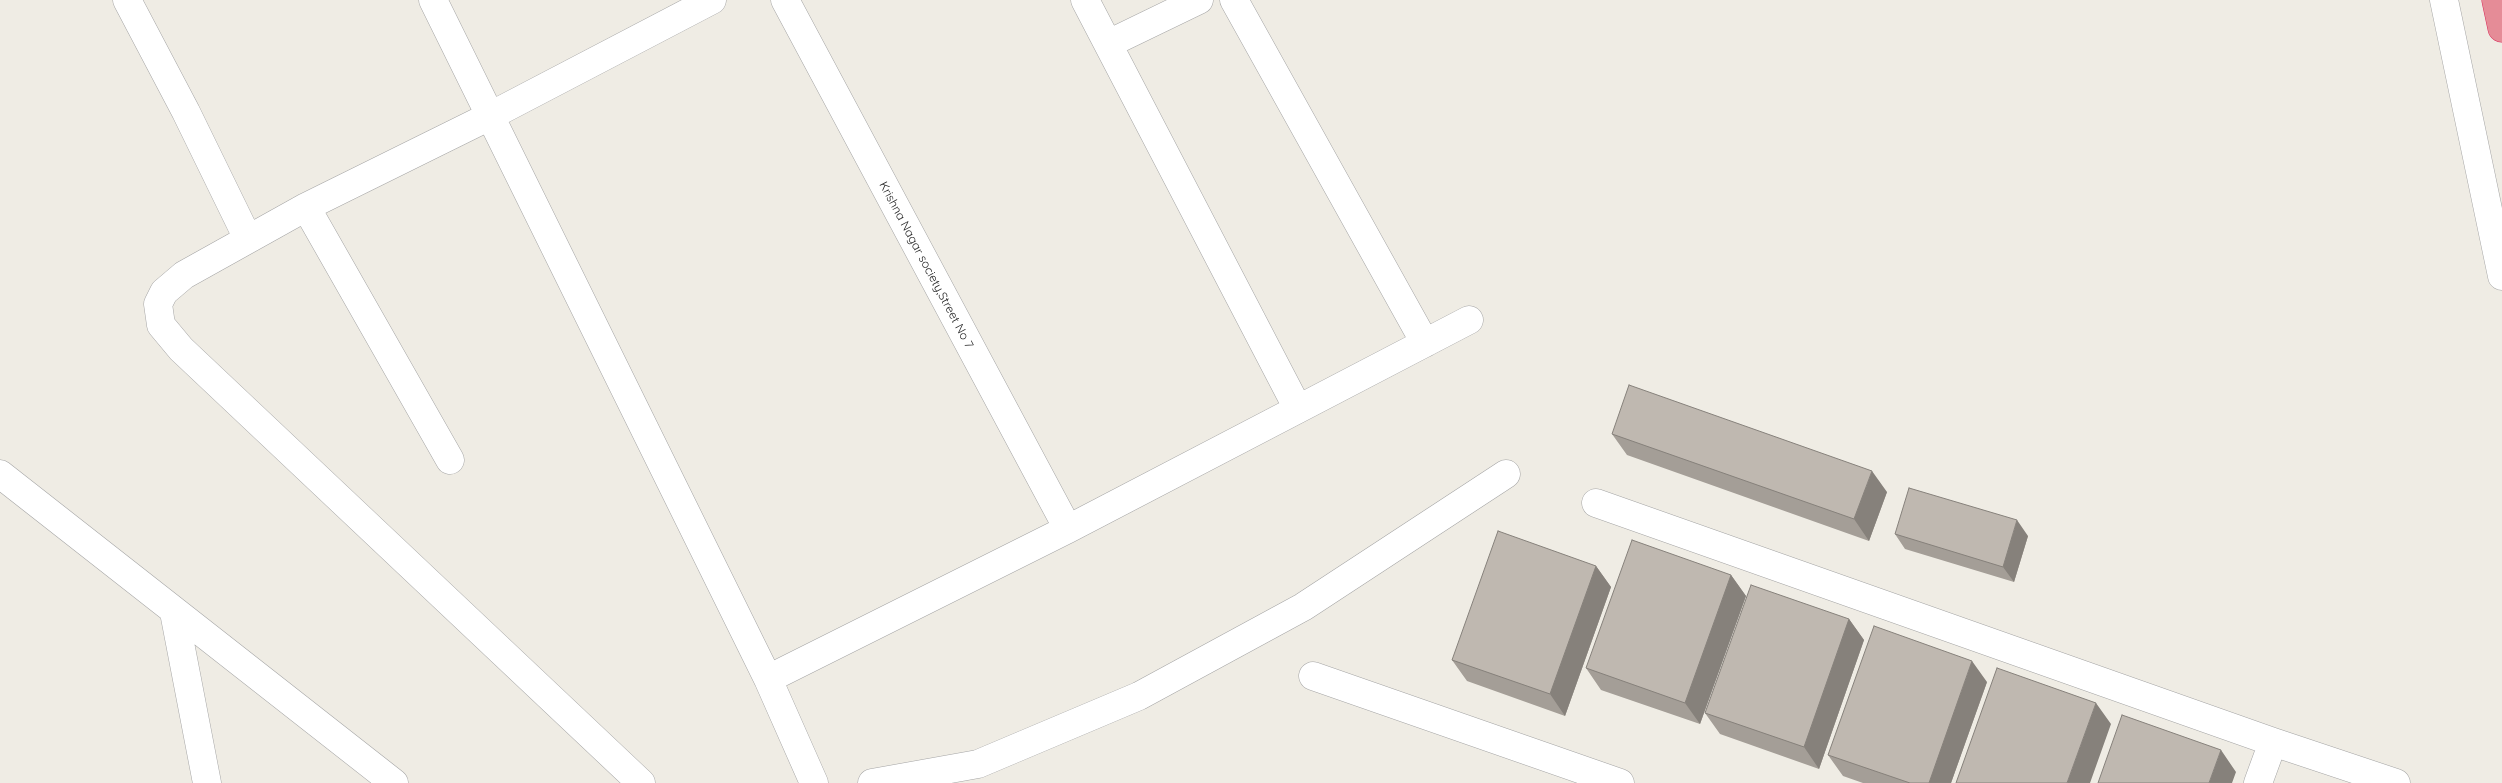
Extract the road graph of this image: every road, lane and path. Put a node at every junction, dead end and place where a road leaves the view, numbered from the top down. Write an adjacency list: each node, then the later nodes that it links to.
1 (127, 0): 14 (street)
2 (433, 0): 12 (street)
3 (712, 0): 12 (street)
4 (785, 0): 23 (street, Krishna Nagar society,Street No 7)
5 (1085, 0): 11 (street)
6 (1199, 0): 11 (street)
7 (1234, 0): 17 (street)
8 (2444, 0): 15 (street)
9 (2496, 0): 10 (highway)
10 (2502, 28)
11 (1108, 44): 18 (street)
12 (490, 116): 13 (street); 26 (street)
13 (306, 207): 14 (street); 19 (street)
14 (248, 239): 30 (street)
15 (2502, 276)
16 (1469, 320): 17 (street)
17 (1425, 343): 18 (street)
18 (1298, 409): 23 (street)
19 (450, 460)
20 (0, 474): 24 (street)
21 (1506, 474): 32 (street)
22 (1596, 502): 27 (street)
23 (1068, 529): 26 (street)
24 (174, 612): 28 (street); 29 (street)
25 (1313, 676): 33 (street)
26 (768, 679): 31 (street)
27 (2273, 742): 34 (street); 35 (street)
28 (208, 783)
29 (394, 783)
30 (641, 783)
31 (814, 783)
32 (872, 783)
33 (1620, 783)
34 (2258, 783)
35 (2396, 783)

